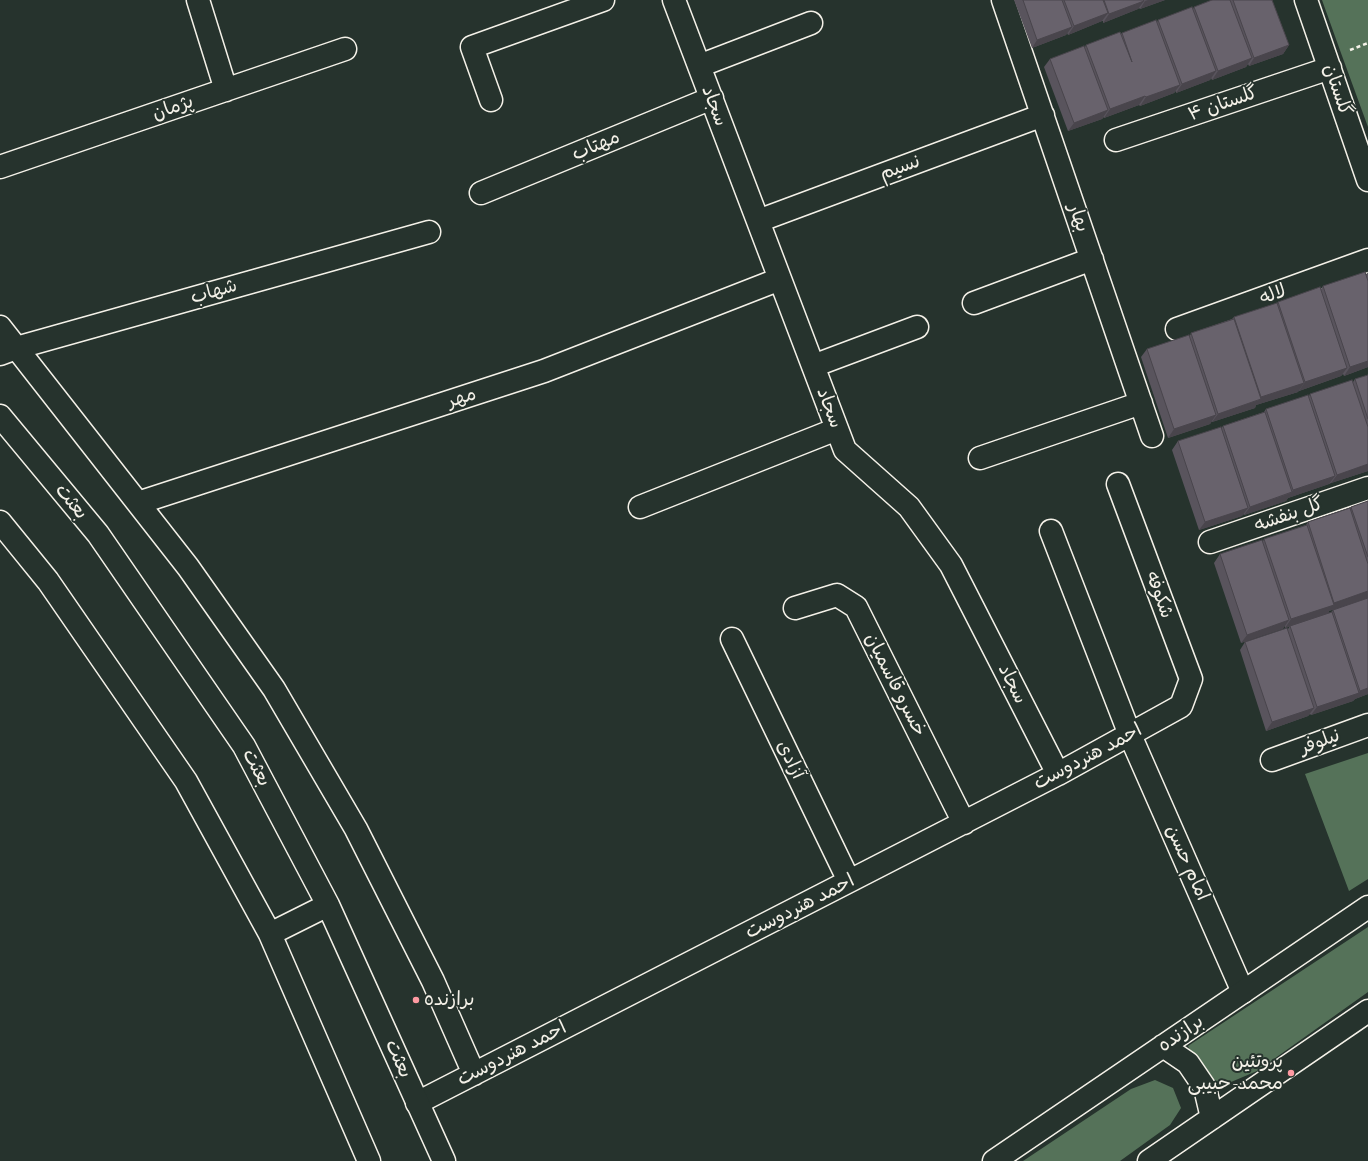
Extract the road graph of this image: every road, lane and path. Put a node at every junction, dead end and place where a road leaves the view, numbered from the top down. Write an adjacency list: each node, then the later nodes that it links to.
1 (198, 0): 12 (street)
2 (603, 0): 14 (street)
3 (674, 0): 10 (street, سجاد)
4 (1003, 0): 15 (street, بهار)
5 (1306, 0): 11 (street, گلستان)
6 (811, 22): 10 (street)
7 (1368, 44): 9 (path)
8 (345, 49): 12 (street, پژمان)
9 (1348, 51)
10 (699, 66): 13 (street, سجاد)
11 (1330, 68): 16 (street, گلستان ۴); 18 (street, گلستان)
12 (226, 90): 17 (street, پژمان)
13 (712, 98): 19 (street, مهتاب); 20 (street, سجاد)
14 (491, 100)
15 (1043, 115): 20 (street, نسیم); 22 (street, بهار)
16 (1116, 140)
17 (0, 168)
18 (1368, 180)
19 (482, 193)
20 (758, 221): 24 (street, سجاد)
21 (429, 232): 29 (street, شهاب)
22 (1092, 259): 25 (street); 31 (street, بهار)
23 (1368, 260): 28 (street, لاله)
24 (780, 279): 30 (street, سجاد); 38 (street, مهر)
25 (974, 304)
26 (0, 327): 29 (street)
27 (917, 327): 30 (street)
28 (1177, 329)
29 (8, 351): 38 (street)
30 (813, 366): 33 (street, سجاد)
31 (1141, 403): 34 (street, بهار); 35 (street)
32 (0, 416): 52 (street, بعثت)
33 (837, 429): 39 (street); 49 (street, سجاد)
34 (1152, 436)
35 (980, 458)
36 (1118, 484): 45 (street, شکوفه)
37 (1368, 488): 42 (street, گل بنفشه)
38 (138, 503): 58 (street)
39 (640, 507)
40 (0, 522): 54 (street)
41 (1051, 531): 47 (street, امام حسن)
42 (1210, 542)
43 (795, 608): 50 (street, خسرو قاسمیان)
44 (732, 639): 51 (street, آزادی)
45 (1181, 706): 47 (street, احمد هنردوست)
46 (1368, 725): 48 (street, نیلوفر)
47 (1130, 735): 49 (street, احمد هنردوست); 55 (street, امام حسن)
48 (1272, 760)
49 (1058, 774): 50 (street, احمد هنردوست)
50 (964, 822): 51 (street, احمد هنردوست)
51 (849, 881): 58 (street, احمد هنردوست)
52 (328, 905): 54 (street); 59 (street, بعثت)
53 (1368, 907): 55 (street, برازنده)
54 (270, 934): 61 (street)
55 (1243, 992): 57 (street, برازنده)
56 (1368, 1012): 60 (street)
57 (1163, 1046): 60 (street); 63 (street, برازنده)
58 (474, 1074): 59 (street, احمد هنردوست)
59 (417, 1103): 62 (street, بعثت)
60 (1212, 1118): 64 (street)
61 (369, 1161)
62 (444, 1161)
63 (994, 1161)
64 (1149, 1161)

